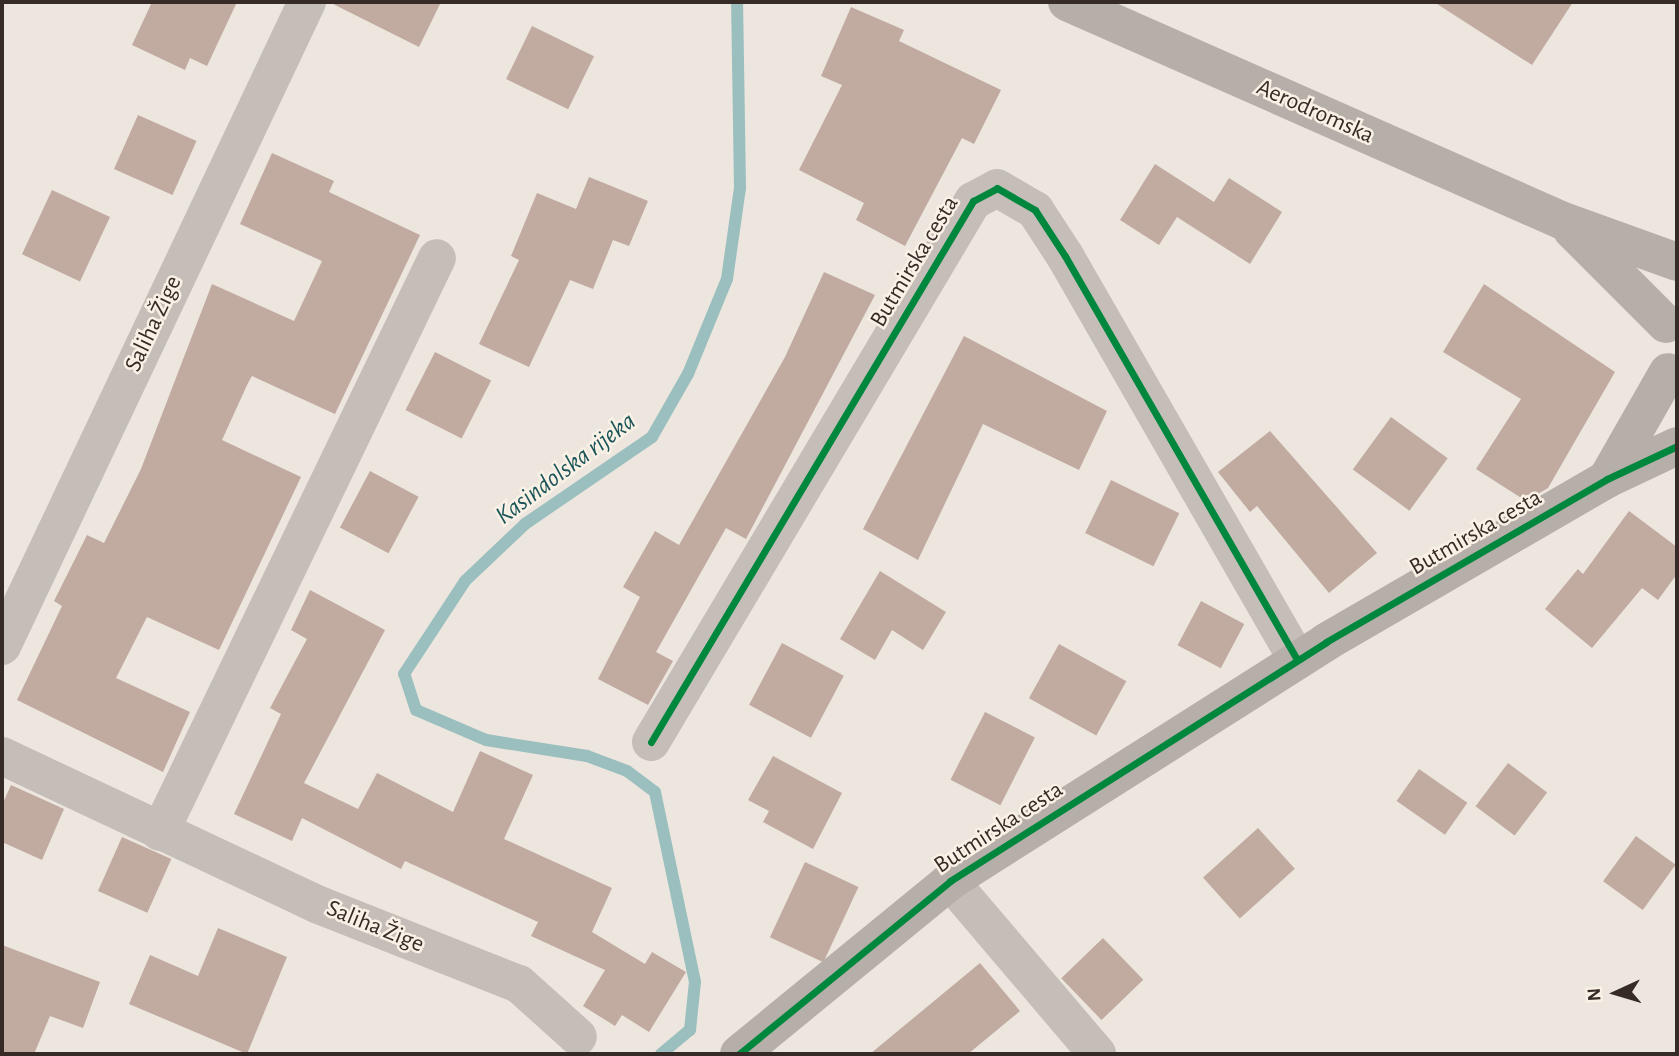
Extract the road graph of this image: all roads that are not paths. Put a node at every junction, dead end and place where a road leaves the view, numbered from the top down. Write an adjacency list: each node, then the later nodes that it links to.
1 (307, 2): 10 (street, Saliha Žige)
2 (1067, 2): 3 (street, Aerodromska)
3 (1563, 221): 5 (street, Aerodromska); 6 (street, Aerodromska)
4 (437, 258): 14 (street)
5 (1677, 262)
6 (1671, 311): 7 (street)
7 (1672, 381): 9 (street)
8 (1677, 446): 9 (street, Butmirska cesta)
9 (1607, 479): 11 (street, Butmirska cesta)
10 (2, 646)
11 (1297, 660): 12 (street, Butmirska cesta); 15 (street, Butmirska cesta)
12 (651, 742)
13 (2, 757): 14 (street, Saliha Žige)
14 (160, 832): 16 (street, Saliha Žige)
15 (950, 881): 17 (street, Butmirska cesta); 18 (street, Butmirska cesta)
16 (578, 1037)
17 (739, 1054)
18 (1097, 1054)

